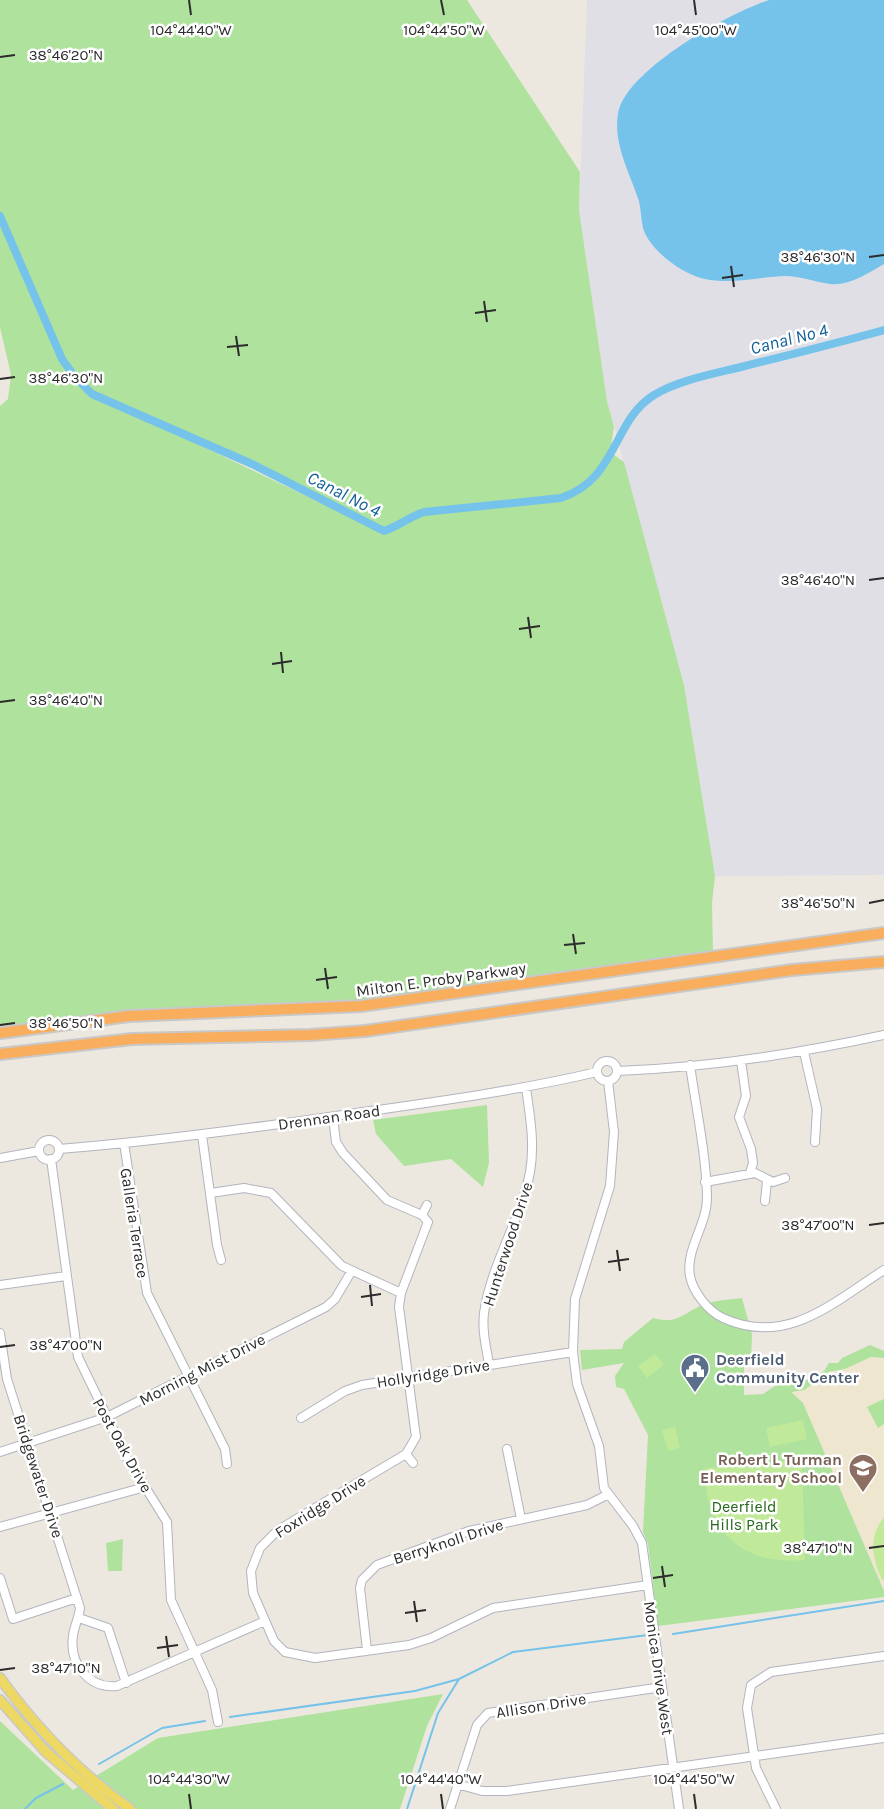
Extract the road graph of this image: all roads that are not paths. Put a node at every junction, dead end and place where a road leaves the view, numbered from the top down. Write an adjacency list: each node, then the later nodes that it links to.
1 (884, 933): 3 (highway, Milton E. Proby Parkway)
2 (884, 962): 6 (highway)
3 (0, 1033)
4 (884, 1035): 5 (street)
5 (804, 1052): 7 (street); 15 (street)
6 (0, 1054)
7 (741, 1061): 8 (street); 21 (street)
8 (690, 1065): 9 (street); 24 (street)
9 (617, 1071): 10 (street); 11 (street)
10 (597, 1072): 11 (street); 12 (street, Drennan Road)
11 (608, 1081): 36 (street, Monica Drive West)
12 (526, 1088): 13 (street, Drennan Road); 37 (street, Hunterwood Drive)
13 (333, 1117): 14 (street, Drennan Road); 28 (street)
14 (202, 1135): 16 (street, Drennan Road); 25 (street)
15 (815, 1142)
16 (124, 1143): 17 (street, Drennan Road); 38 (street, Galleria Terrace)
17 (59, 1149): 18 (street); 20 (street)
18 (39, 1151): 19 (street); 20 (street)
19 (0, 1158)
20 (51, 1159): 32 (street, Post Oak Drive)
21 (750, 1173): 23 (street); 24 (street)
22 (785, 1178): 23 (street)
23 (767, 1181): 26 (street)
24 (705, 1182): 30 (street)
25 (210, 1193): 29 (street); 31 (street)
26 (765, 1201)
27 (427, 1205): 28 (street)
28 (422, 1215): 34 (street)
29 (222, 1260)
30 (884, 1270)
31 (351, 1272): 34 (street); 38 (street, Morning Mist Drive)
32 (66, 1276): 33 (street); 40 (street, Post Oak Drive)
33 (0, 1285)
34 (401, 1293): 39 (street)
35 (0, 1333): 42 (street, Bridgewater Drive)
36 (573, 1352): 37 (street, Hollyridge Drive); 49 (street, Monica Drive West)
37 (489, 1364): 39 (street, Hollyridge Drive)
38 (189, 1375): 40 (street, Morning Mist Drive); 47 (street, Galleria Terrace)
39 (408, 1377): 41 (street, Hollyridge Drive); 45 (street)
40 (107, 1417): 42 (street, Morning Mist Drive); 48 (street, Post Oak Drive)
41 (302, 1418)
42 (28, 1443): 44 (street, Morning Mist Drive); 50 (street, Bridgewater Drive)
43 (507, 1449): 51 (street)
44 (0, 1452)
45 (406, 1454): 46 (street); 57 (street, Foxridge Drive)
46 (413, 1463)
47 (227, 1464)
48 (145, 1486): 50 (street); 59 (street, Post Oak Drive)
49 (608, 1495): 51 (street, Berryknoll Drive); 54 (street, Monica Drive West)
50 (51, 1514): 52 (street); 55 (street, Bridgewater Drive)
51 (521, 1519): 58 (street, Berryknoll Drive)
52 (0, 1527)
53 (0, 1578): 55 (street)
54 (648, 1585): 58 (street, Foxridge Drive); 63 (street, Monica Drive West)
55 (77, 1598): 56 (street, Bridgewater Drive)
56 (79, 1618): 62 (street); 62 (street, Bridgewater Drive)
57 (265, 1621): 58 (street, Foxridge Drive); 59 (street, Bridgewater Drive)
58 (367, 1650)
59 (194, 1652): 62 (street, Bridgewater Drive); 68 (street, Post Oak Drive)
60 (884, 1656): 70 (street)
61 (0, 1678): 65 (main road)
62 (126, 1683)
63 (662, 1687): 71 (street, Monica Drive West); 72 (street, Allison Drive)
64 (0, 1700): 66 (main road)
65 (18, 1703): 66 (main road); 74 (main road)
66 (9, 1711): 67 (main road); 73 (main road)
67 (0, 1719)
68 (218, 1722)
69 (884, 1738): 70 (street)
70 (754, 1756): 71 (street); 77 (street)
71 (673, 1767): 72 (street); 76 (street, Monica Drive West)
72 (457, 1784): 75 (street, Allison Drive)
73 (113, 1809)
74 (130, 1809)
75 (450, 1809)
76 (679, 1809)
77 (776, 1809)

